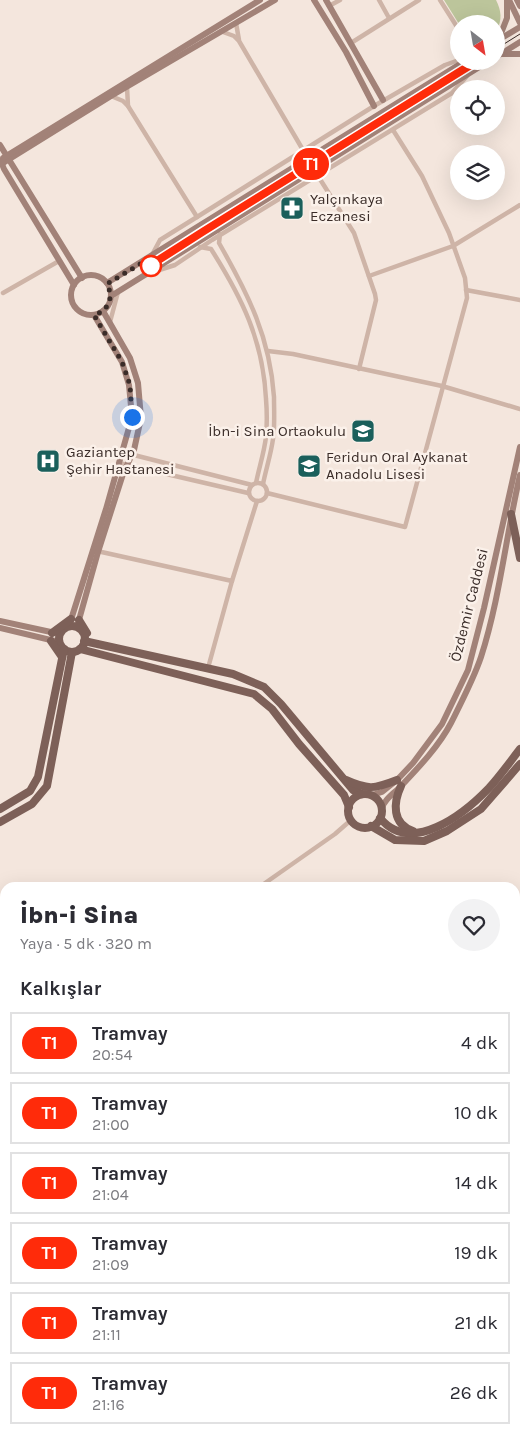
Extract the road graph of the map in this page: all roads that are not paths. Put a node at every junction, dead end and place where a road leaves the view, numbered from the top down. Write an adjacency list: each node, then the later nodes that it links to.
1 (260, 0): 39 (main road)
2 (275, 0): 14 (main road)
3 (314, 0): 32 (main road)
4 (340, 0): 10 (street)
5 (379, 0): 13 (street)
6 (418, 0): 13 (street)
7 (440, 0): 12 (street)
8 (508, 0): 15 (main road); 16 (main road)
9 (517, 0): 11 (main road)
10 (328, 3): 21 (main road)
11 (520, 6)
12 (450, 16)
13 (389, 18): 21 (street)
14 (236, 23): 17 (main road); 19 (street)
15 (505, 23)
16 (520, 25): 18 (main road)
17 (223, 32): 19 (street); 29 (main road)
18 (505, 35)
19 (239, 41): 38 (street)
20 (520, 42): 22 (main road)
21 (351, 44): 30 (main road)
22 (505, 51)
23 (520, 54): 24 (main road)
24 (505, 55)
25 (450, 63): 33 (street)
26 (451, 70): 49 (main road)
27 (473, 70): 28 (main road)
28 (470, 72): 36 (street); 51 (main road)
29 (126, 87): 31 (main road); 34 (street)
30 (379, 93): 32 (main road); 33 (main road)
31 (111, 96): 34 (street); 39 (main road)
32 (370, 98): 35 (main road)
33 (383, 100): 35 (street)
34 (128, 106): 43 (street)
35 (374, 106): 38 (street)
36 (392, 130): 41 (street); 46 (street)
37 (0, 145): 39 (main road)
38 (303, 150): 43 (street)
39 (8, 156): 40 (main road); 53 (main road)
40 (2, 165): 50 (main road)
41 (318, 176): 44 (street); 52 (street)
42 (520, 205): 46 (street)
43 (197, 217): 49 (street)
44 (220, 234): 45 (street); 47 (street)
45 (219, 243): 48 (street); 64 (street)
46 (453, 246): 52 (street); 56 (street)
47 (200, 247): 48 (street); 51 (street)
48 (211, 249): 74 (street)
49 (150, 258): 54 (main road)
50 (59, 261): 55 (main road); 58 (street)
51 (144, 275): 57 (main road)
52 (369, 276): 65 (street)
53 (82, 278): 54 (main road); 55 (main road)
54 (107, 284): 59 (main road)
55 (74, 286): 62 (main road)
56 (466, 290): 60 (street); 66 (street)
57 (118, 291): 59 (main road); 63 (street)
58 (2, 293)
59 (111, 296): 61 (main road)
60 (520, 300)
61 (103, 311): 62 (main road); 63 (main road)
62 (94, 315): 69 (main road)
63 (110, 322): 70 (main road)
64 (268, 351): 65 (street); 75 (street)
65 (360, 369): 66 (street)
66 (442, 386): 67 (street); 76 (street)
67 (520, 409)
68 (520, 447): 92 (main road, Özdemir Caddesi)
69 (122, 452): 70 (street); 71 (main road)
70 (132, 455): 72 (main road); 74 (street)
71 (119, 463): 72 (street); 80 (main road)
72 (128, 465): 77 (street); 80 (main road)
73 (520, 475): 79 (main road, Özdemir Caddesi)
74 (254, 484): 75 (street); 77 (street)
75 (263, 484): 76 (street)
76 (267, 493): 78 (street)
77 (248, 494): 78 (street)
78 (257, 501): 82 (street)
79 (511, 514): 81 (main road); 92 (main road, Özdemir Caddesi)
80 (95, 551): 82 (street); 84 (main road)
81 (520, 558)
82 (232, 581): 88 (street)
83 (0, 621): 87 (main road)
84 (74, 623): 86 (main road); 87 (main road)
85 (0, 628): 87 (main road)
86 (88, 642): 87 (main road); 88 (main road)
87 (66, 647): 95 (main road); 97 (main road); 100 (main road)
88 (208, 668): 91 (main road)
89 (520, 749): 102 (main road)
90 (520, 764): 101 (main road)
91 (344, 779): 92 (main road); 93 (main road)
92 (399, 783): 94 (main road, Özdemir Caddesi); 96 (main road, Özdemir Caddesi); 102 (main road)
93 (362, 794): 94 (main road); 95 (main road)
94 (372, 795): 96 (main road)
95 (348, 807): 99 (main road)
96 (382, 808): 98 (main road)
97 (0, 809)
98 (380, 818): 101 (main road); 102 (main road)
99 (351, 820): 101 (main road); 103 (street)
100 (0, 822)
101 (371, 826)
102 (420, 833)
103 (267, 882)

